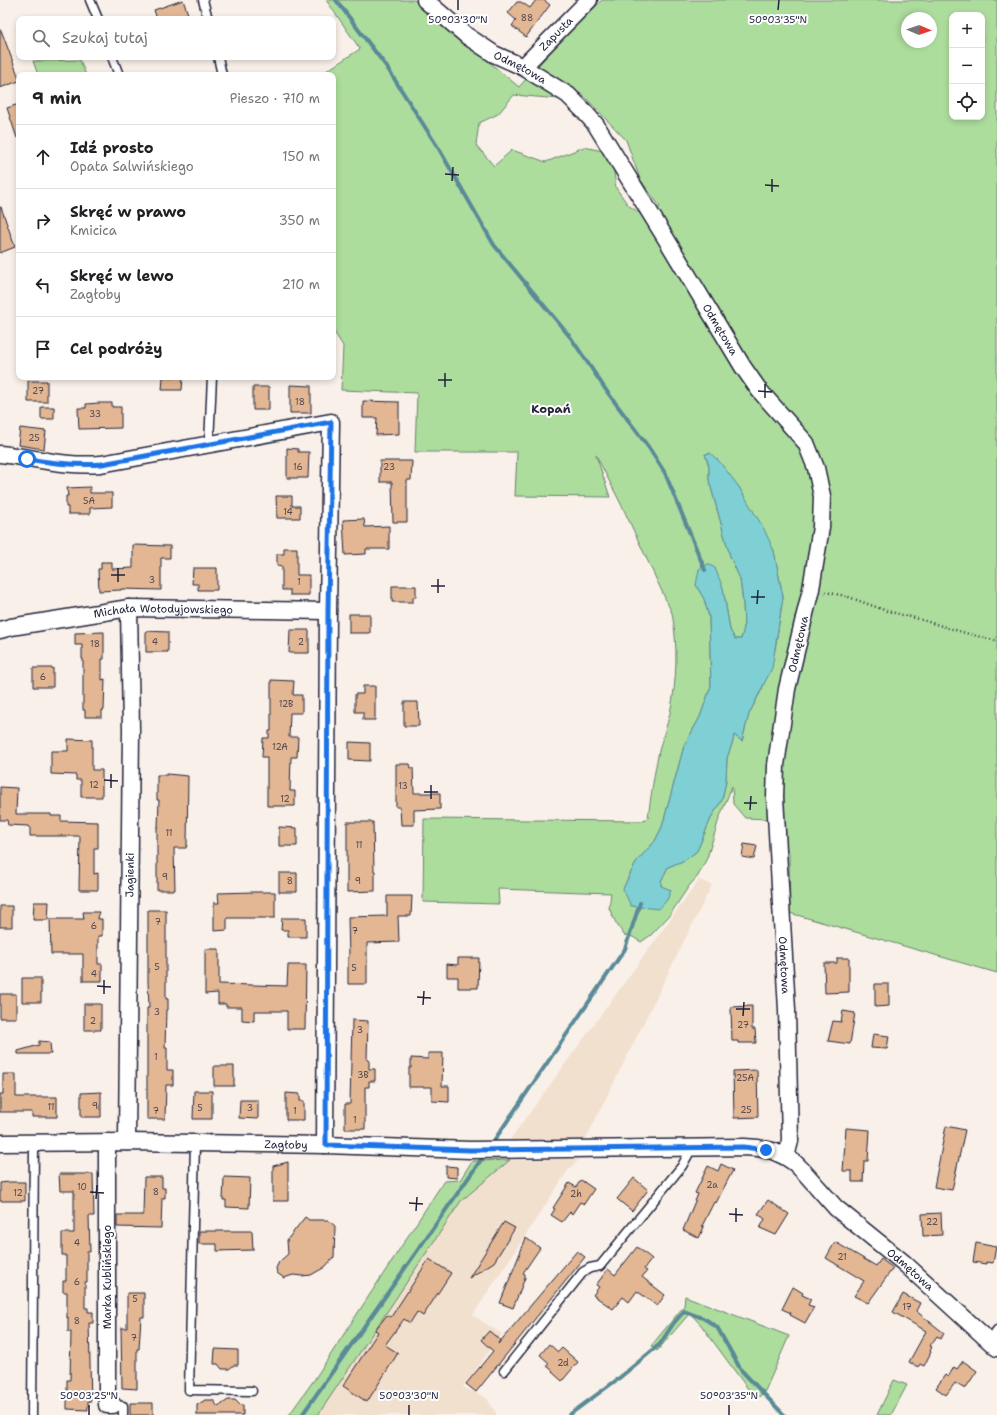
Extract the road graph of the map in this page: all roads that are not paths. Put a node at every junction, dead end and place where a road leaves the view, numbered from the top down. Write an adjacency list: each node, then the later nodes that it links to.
1 (90, 0): 5 (lane)
2 (203, 0): 6 (lane)
3 (425, 0): 9 (street, Odmętowa)
4 (589, 0): 9 (street, Zapusta)
5 (97, 16)
6 (207, 16)
7 (113, 60): 10 (lane)
8 (219, 60): 11 (lane)
9 (523, 67): 25 (street, Odmętowa)
10 (118, 72)
11 (221, 72)
12 (212, 380): 13 (lane)
13 (209, 444): 14 (street); 16 (street)
14 (0, 454)
15 (129, 608): 16 (street, Michała Wołodyjowskiego); 17 (street, Michała Wołodyjowskiego); 19 (street, Jagienki)
16 (328, 611): 23 (street)
17 (0, 630)
18 (107, 1142): 19 (street, Zagłoby); 21 (street, Zagłoby); 29 (street, Marka Kublińskiego)
19 (127, 1142): 22 (street, Zagłoby)
20 (0, 1143): 21 (street, Zagłoby)
21 (34, 1143): 30 (lane)
22 (195, 1143): 23 (street, Zagłoby); 28 (lane)
23 (326, 1145): 24 (street, Zagłoby)
24 (688, 1148): 25 (street, Zagłoby); 27 (lane)
25 (786, 1157): 26 (street, Odmętowa)
26 (994, 1340)
27 (504, 1371)
28 (252, 1391)
29 (118, 1410)
30 (32, 1415)

